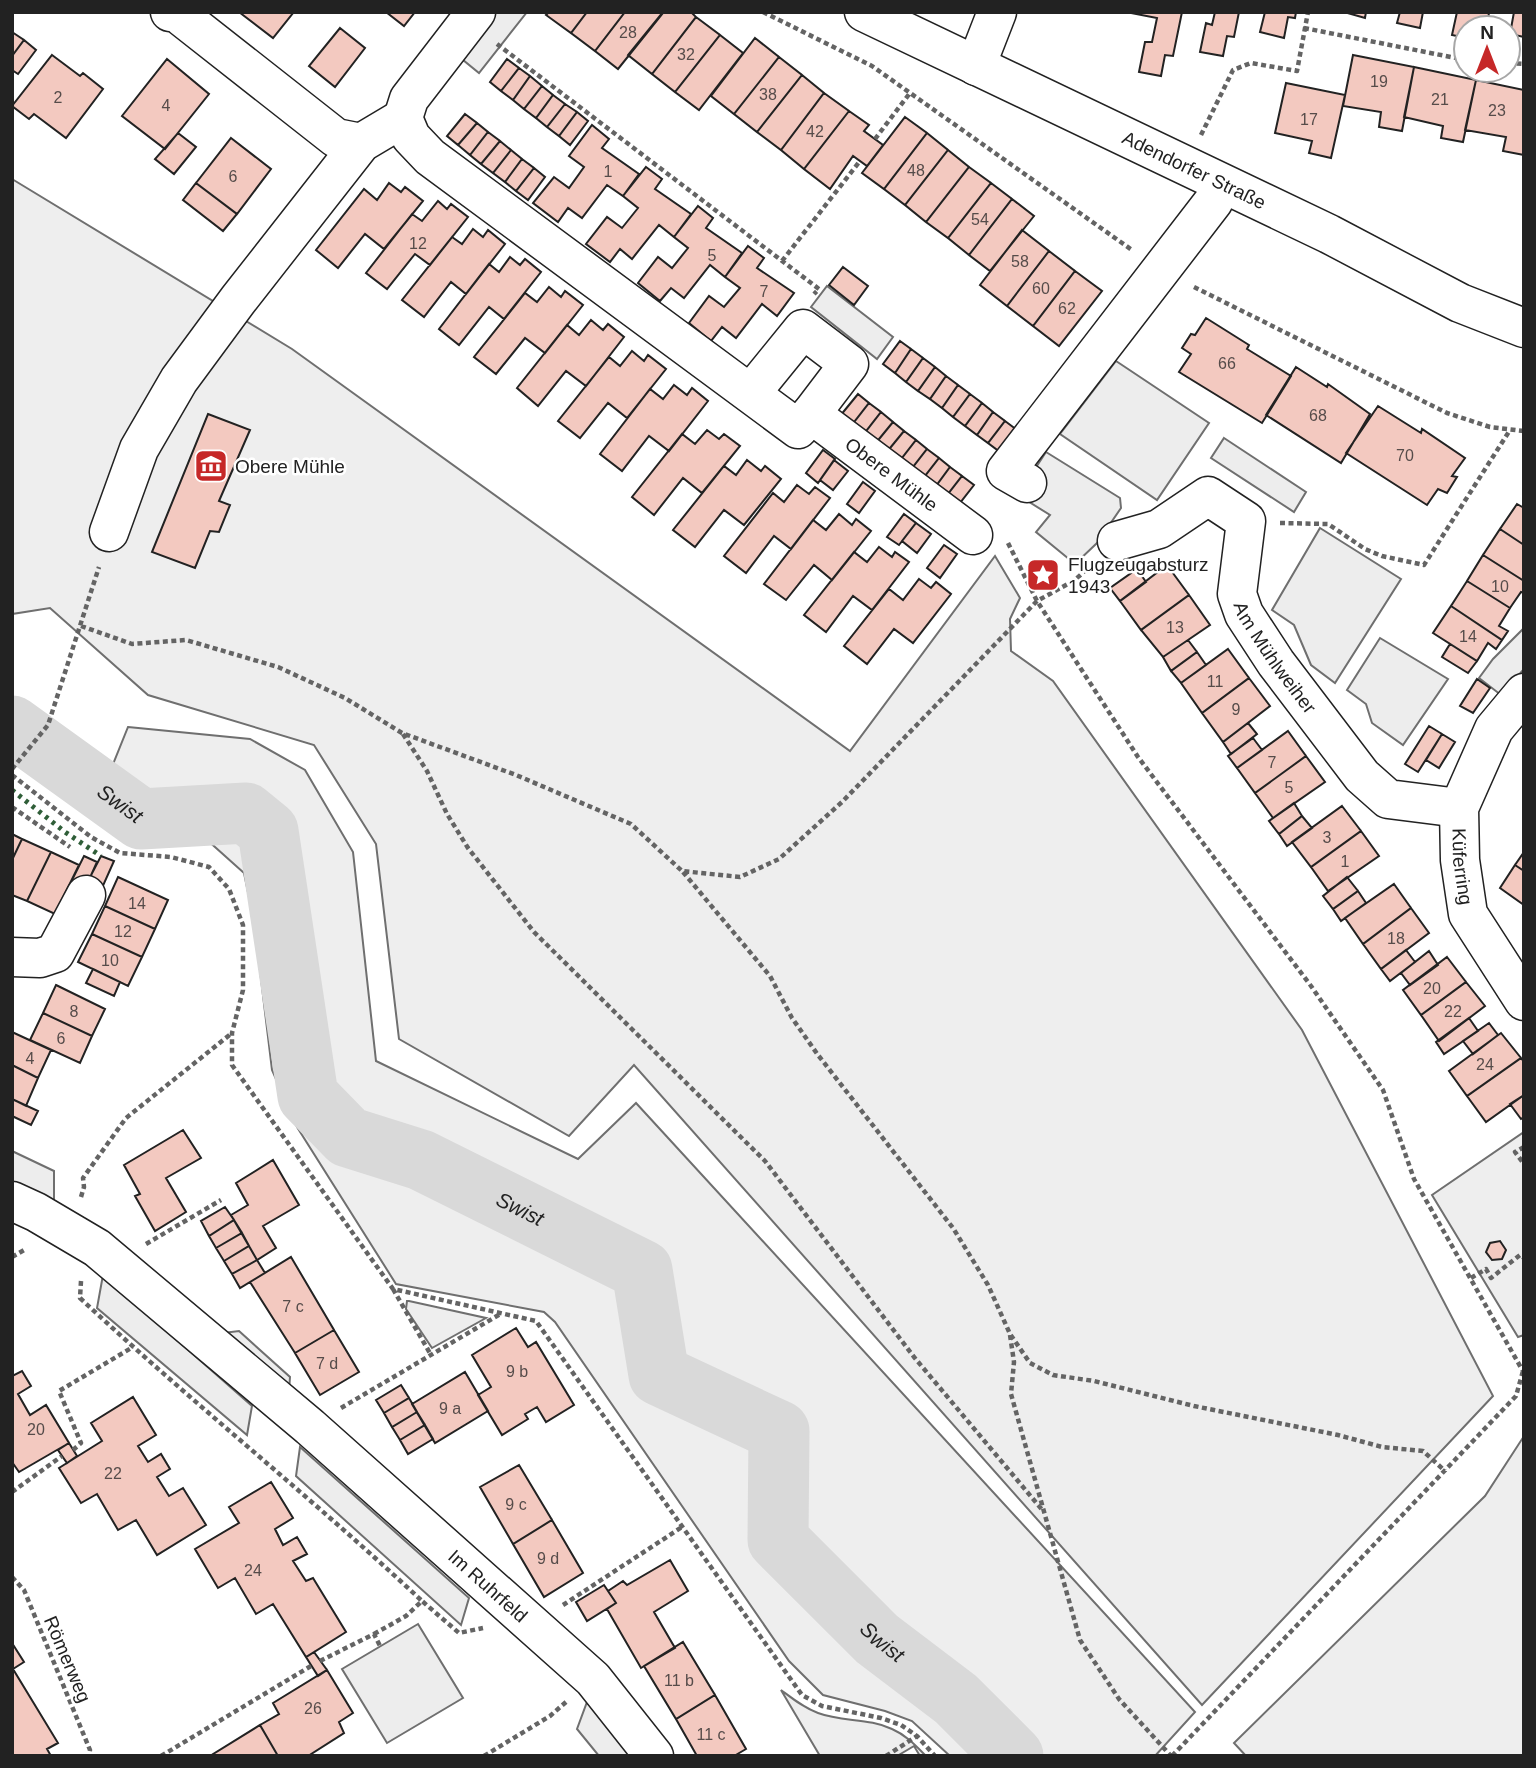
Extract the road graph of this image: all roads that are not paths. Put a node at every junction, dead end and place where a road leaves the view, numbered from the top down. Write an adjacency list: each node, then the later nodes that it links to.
1 (170, 12): 7 (street)
2 (864, 12): 5 (street, Adendorfer Straße)
3 (997, 12): 5 (street)
4 (473, 17): 6 (street)
5 (976, 66): 8 (street, Adendorfer Straße)
6 (403, 118): 7 (street); 10 (street)
7 (361, 143): 13 (street)
8 (1222, 184): 9 (street, Adendorfer Straße); 12 (street)
9 (1524, 328)
10 (751, 393): 11 (street); 11 (street)
11 (811, 414): 14 (street, Obere Mühle)
12 (1016, 477)
13 (109, 532)
14 (989, 535)
15 (1117, 541): 17 (street, Am Mühlweiher)
16 (1524, 692): 17 (street, Küferring)
17 (1459, 808): 20 (street, Küferring)
18 (86, 895): 19 (street)
19 (12, 957)
20 (1524, 1001)
21 (12, 1200): 22 (street, Im Ruhrfeld)
22 (654, 1756)

